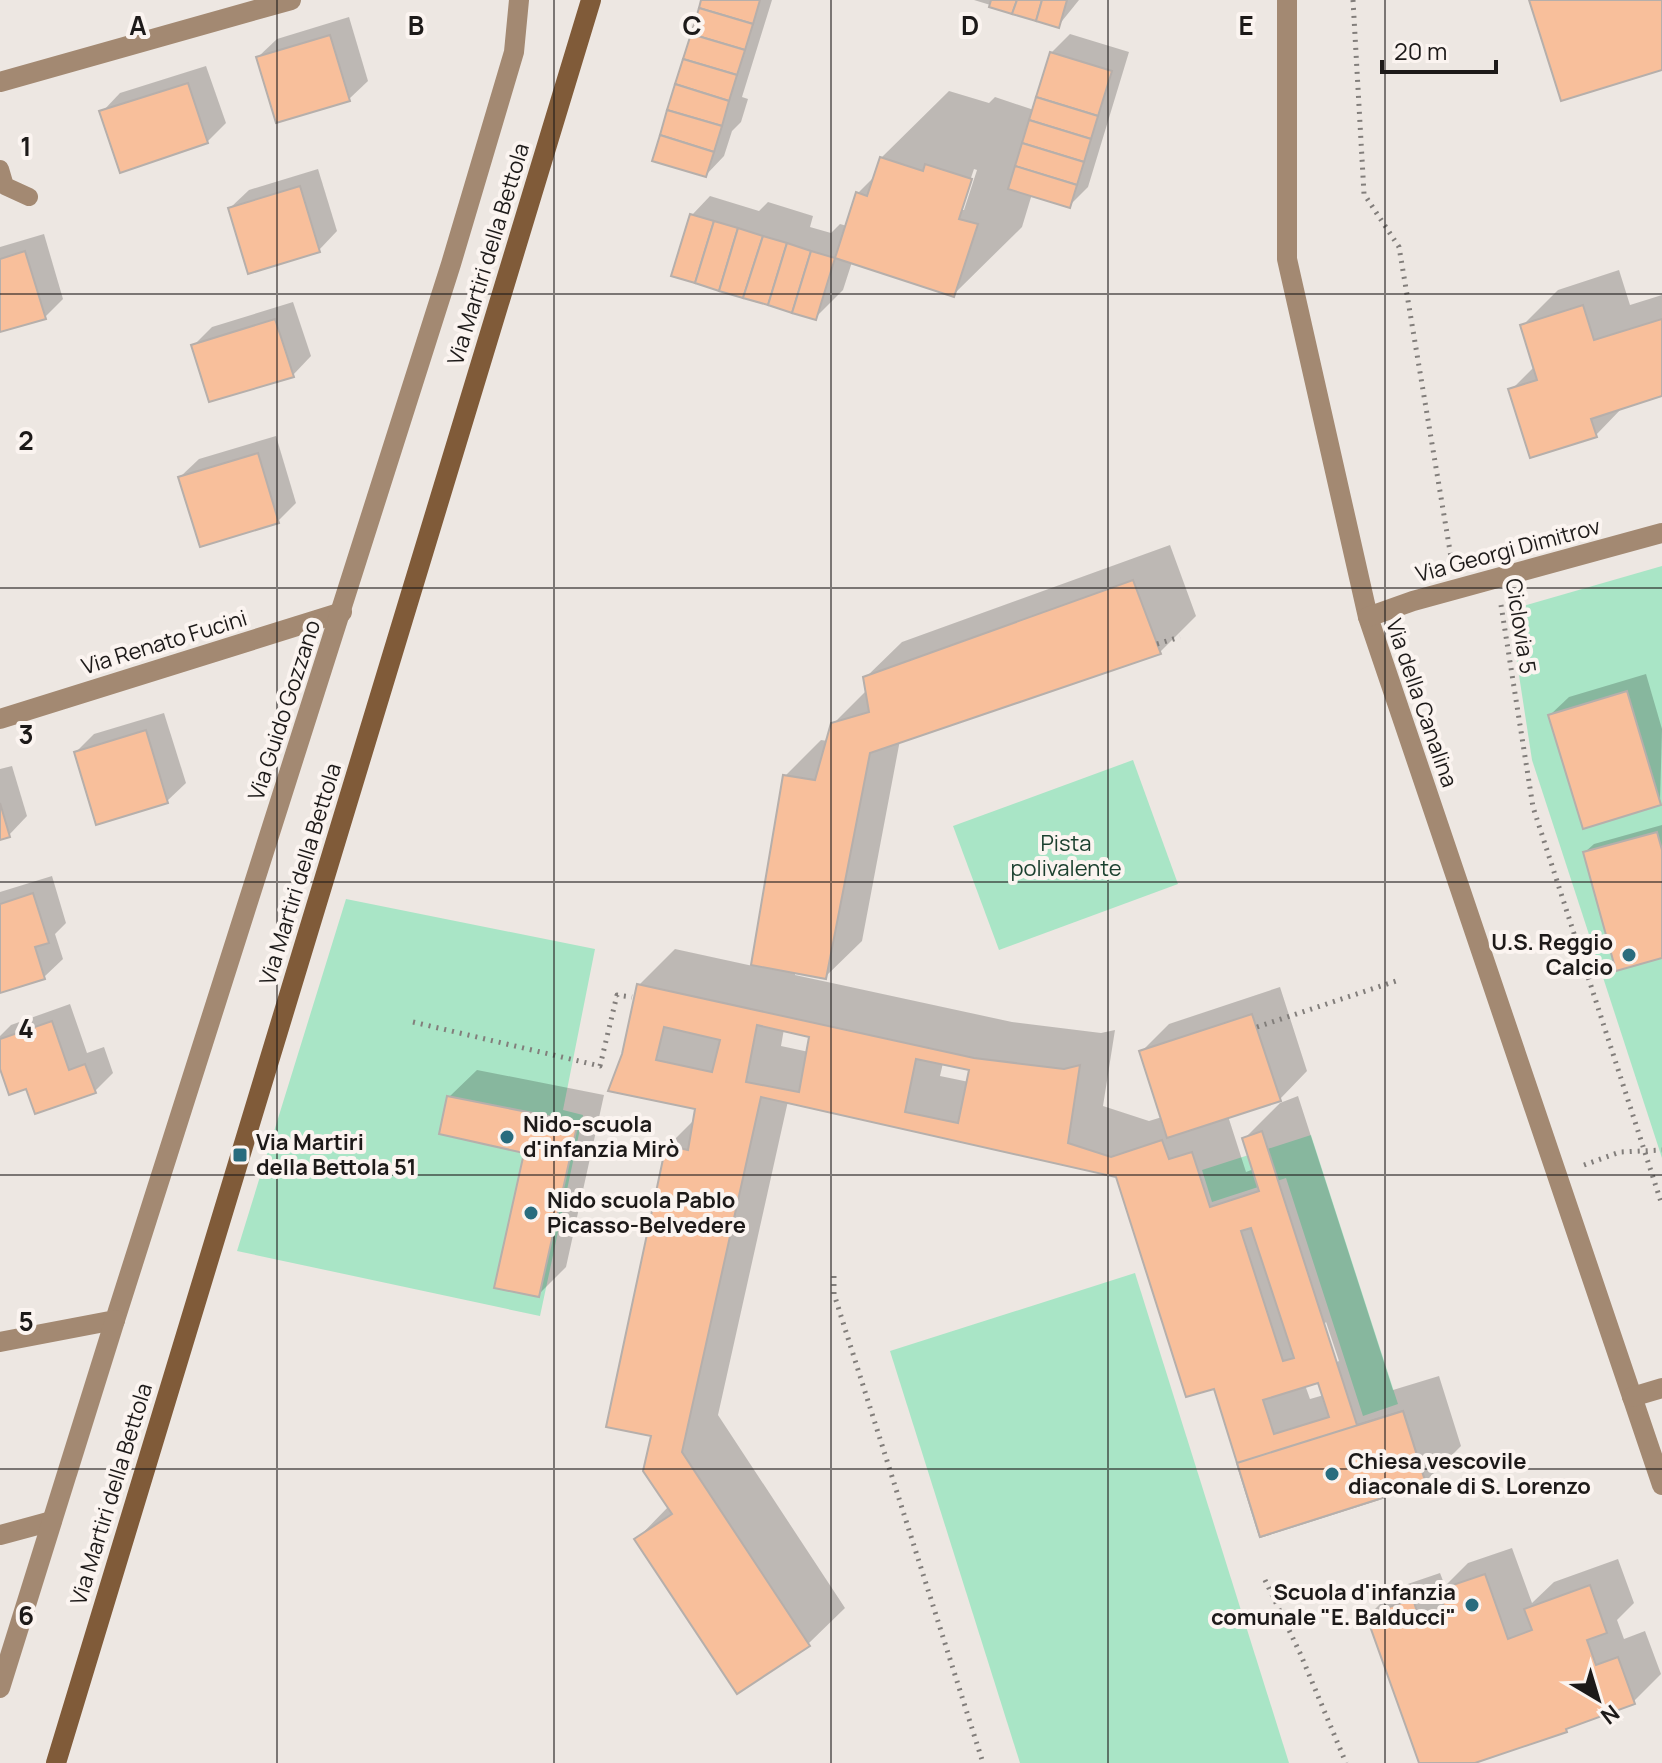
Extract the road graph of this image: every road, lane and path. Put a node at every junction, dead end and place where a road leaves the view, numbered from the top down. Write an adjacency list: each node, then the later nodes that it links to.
1 (291, 0): 6 (street)
2 (519, 0): 12 (street, Via Guido Gozzano)
3 (591, 0): 35 (main road, Via Martiri della Bettola)
4 (1287, 0): 13 (street, Via della Canalina)
5 (1353, 0): 10 (path)
6 (0, 82)
7 (0, 169): 8 (lane)
8 (29, 197)
9 (1662, 533): 11 (street, Via Georgi Dimitrov)
10 (1462, 555)
11 (1498, 579): 13 (street, Via Georgi Dimitrov); 22 (path, Ciclovia 5)
12 (342, 612): 16 (street, Via Renato Fucini); 26 (street, Via Guido Gozzano)
13 (1368, 617): 23 (street, Via della Canalina)
14 (1180, 637): 15 (path)
15 (1157, 644)
16 (0, 719)
17 (1396, 981): 20 (path)
18 (632, 997): 19 (path)
19 (413, 1022)
20 (1257, 1027)
21 (1662, 1150): 22 (path)
22 (1645, 1151): 23 (path); 24 (path, Ciclovia 5)
23 (1556, 1174): 29 (street, Via della Canalina)
24 (1662, 1205)
25 (834, 1276): 36 (path)
26 (115, 1320): 27 (street); 31 (street, Via Guido Gozzano)
27 (0, 1342)
28 (1662, 1388): 29 (street)
29 (1632, 1397): 30 (street, Via della Canalina)
30 (1662, 1485)
31 (52, 1521): 32 (street); 34 (street, Via Guido Gozzano)
32 (0, 1535)
33 (1265, 1580): 37 (path)
34 (0, 1688)
35 (56, 1763)
36 (983, 1763)
37 (1346, 1763)

